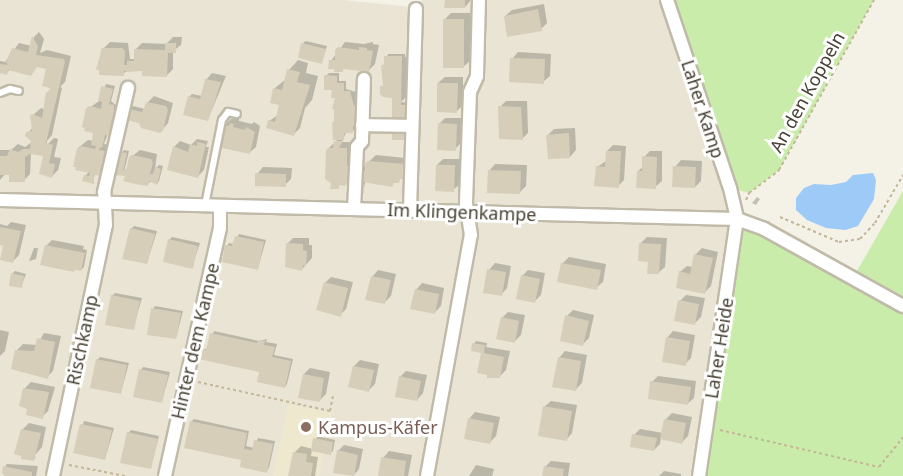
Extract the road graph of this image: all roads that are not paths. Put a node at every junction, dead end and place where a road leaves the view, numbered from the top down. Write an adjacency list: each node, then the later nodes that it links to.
1 (479, 0): 17 (street)
2 (667, 0): 18 (street, Laher Kamp)
3 (416, 9): 10 (street)
4 (364, 79): 9 (street)
5 (128, 88): 12 (street, Rischkamp)
6 (19, 91): 7 (lane)
7 (0, 93)
8 (237, 114): 13 (lane)
9 (362, 125): 10 (street); 15 (street)
10 (412, 126): 16 (street)
11 (0, 200): 12 (street, Im Klingenkampe)
12 (105, 203): 13 (street, Im Klingenkampe); 20 (street, Rischkamp)
13 (205, 206): 14 (street, Im Klingenkampe)
14 (220, 206): 15 (street, Im Klingenkampe); 21 (street, Hinter dem Kampe)
15 (354, 209): 16 (street, Im Klingenkampe)
16 (410, 211): 17 (street, Im Klingenkampe)
17 (468, 213): 18 (street, Im Klingenkampe); 22 (street)
18 (737, 219): 19 (street, Im Klingenkampe); 23 (street, Laher Heide)
19 (903, 306)
20 (53, 476)
21 (165, 476)
22 (427, 476)
23 (699, 476)

